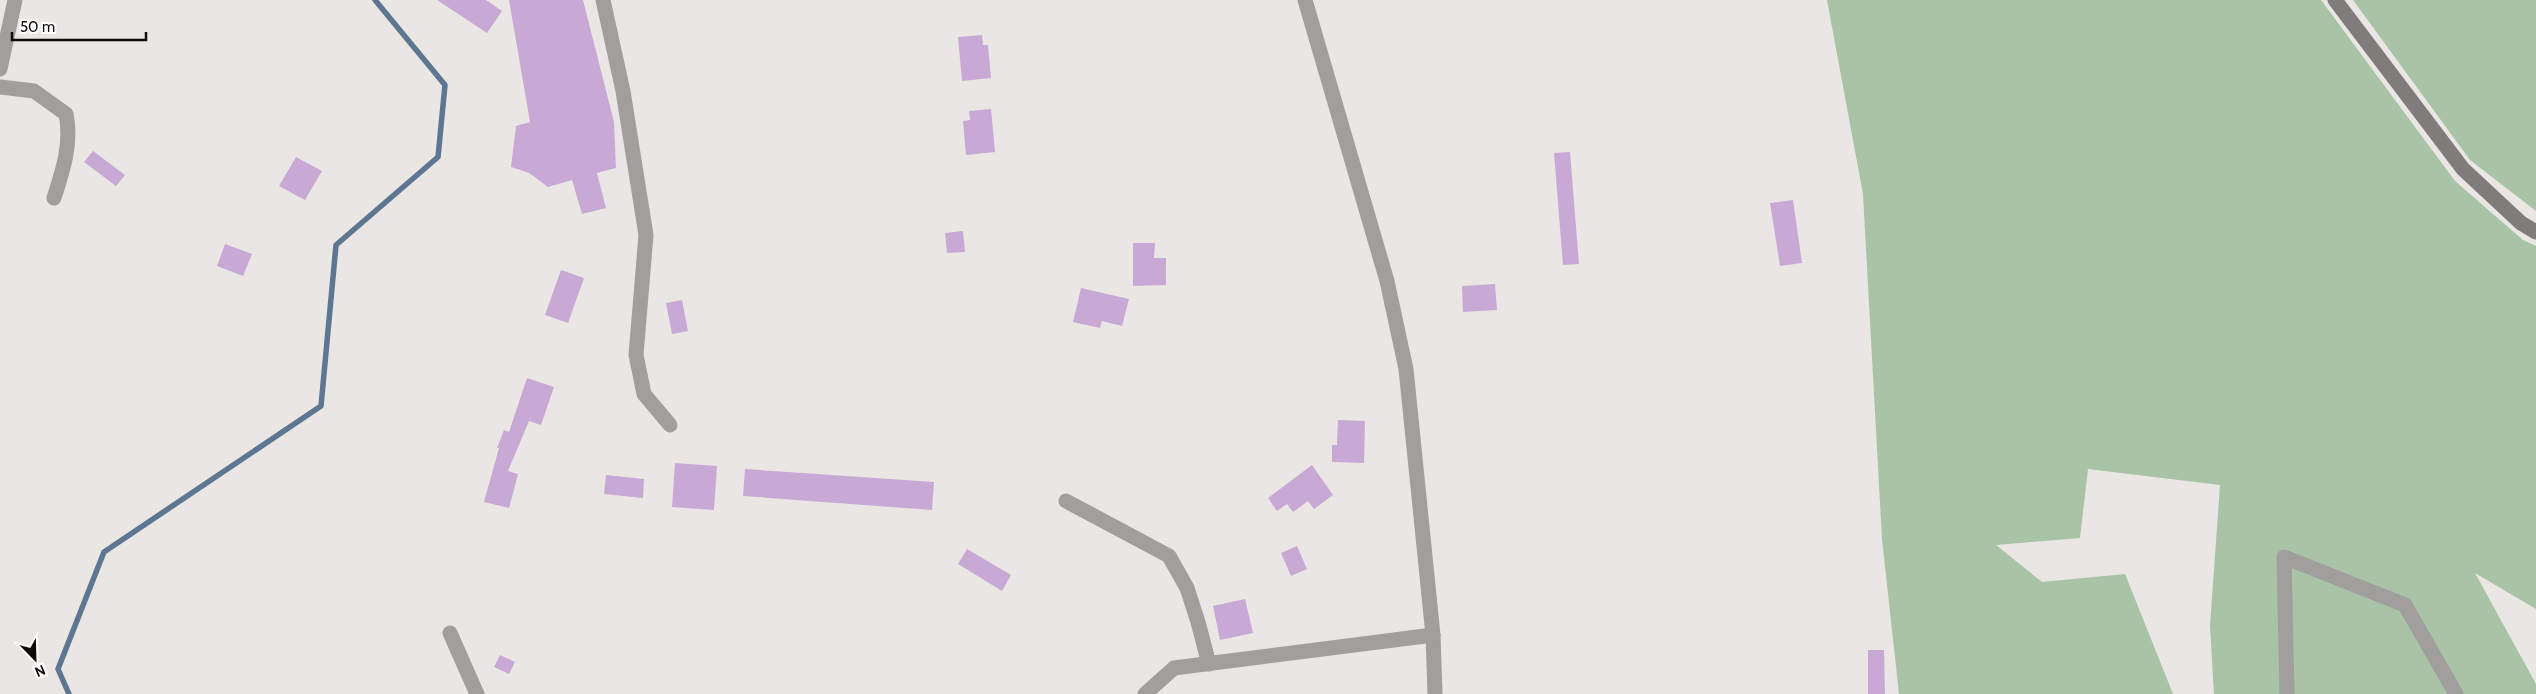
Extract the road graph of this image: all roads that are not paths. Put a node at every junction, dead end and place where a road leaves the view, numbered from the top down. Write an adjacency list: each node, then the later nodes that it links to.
1 (15, 0): 5 (street)
2 (603, 0): 9 (street)
3 (1305, 0): 12 (street)
4 (2335, 0): 8 (street)
5 (0, 69)
6 (0, 87): 7 (street)
7 (54, 198)
8 (2536, 232)
9 (670, 425)
10 (1066, 501): 13 (street)
11 (450, 633): 14 (street)
12 (1433, 635): 13 (street); 16 (street)
13 (1209, 664): 15 (street)
14 (477, 694)
15 (1145, 694)
16 (1435, 694)
17 (2287, 694): 18 (street)
18 (2456, 694)

